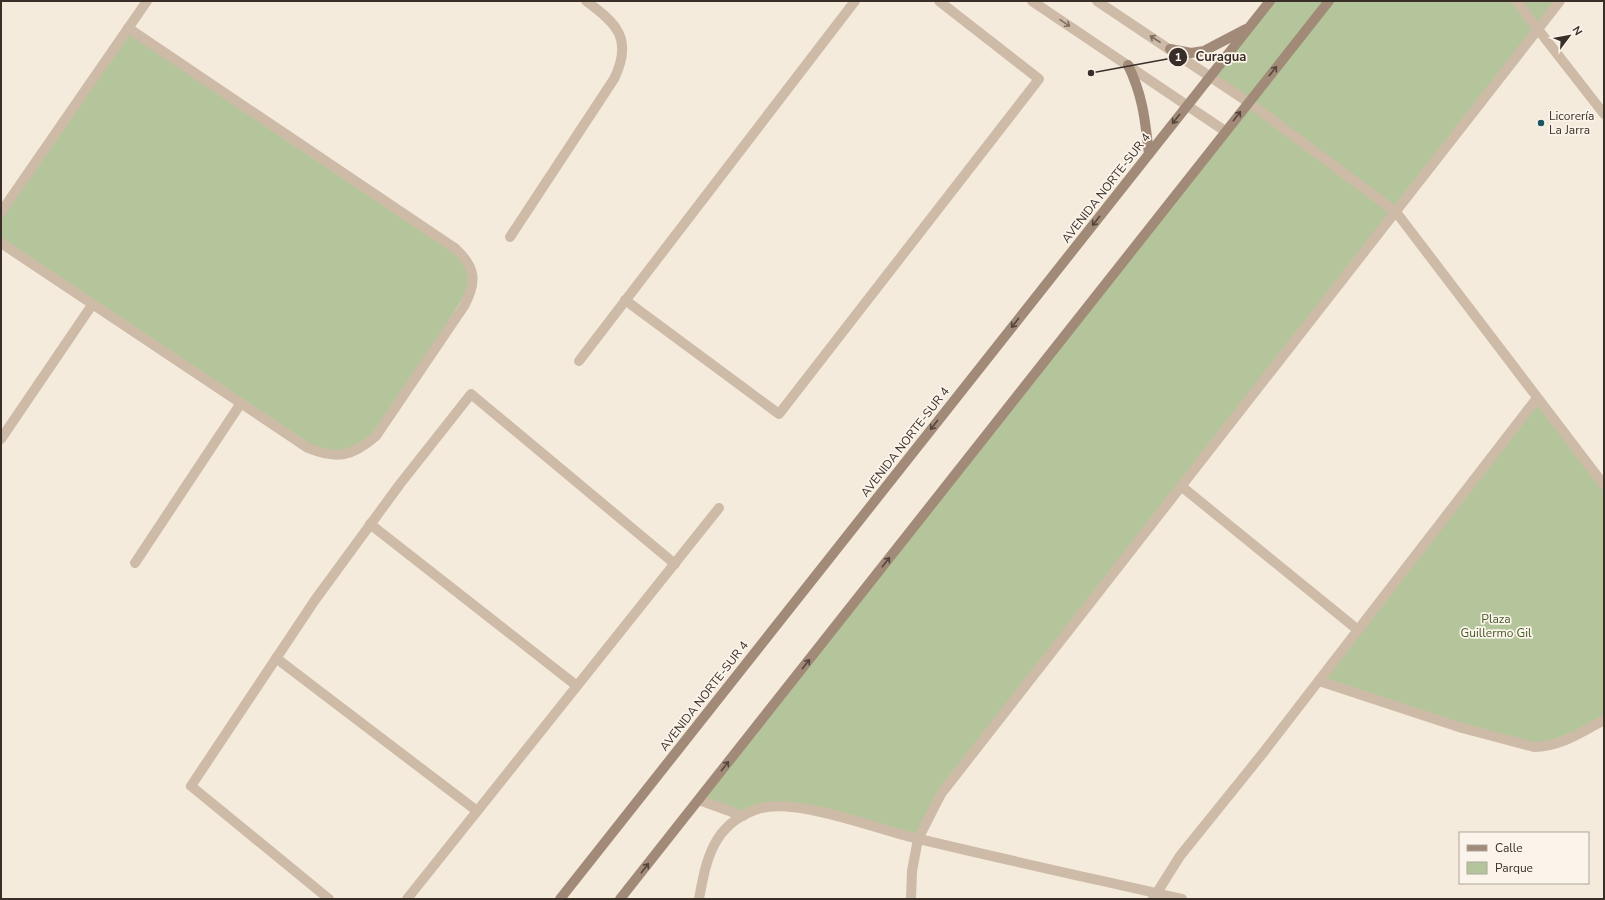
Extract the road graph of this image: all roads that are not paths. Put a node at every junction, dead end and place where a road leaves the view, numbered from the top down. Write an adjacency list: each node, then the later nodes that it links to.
1 (147, 1): 12 (street)
2 (586, 1): 24 (street)
3 (855, 1): 26 (street)
4 (939, 1): 26 (street)
5 (1032, 1): 15 (street, one-way to 15)
6 (1097, 1): 14 (street, one-way to 6)
7 (1270, 1): 11 (main road, AVENIDA NORTE-SUR 4)
8 (1329, 1): 17 (main road, one-way to 8)
9 (1516, 1): 13 (street)
10 (1560, 1): 13 (street)
11 (1250, 27): 14 (main road); 16 (main road, AVENIDA NORTE-SUR 4)
12 (128, 28): 22 (street); 30 (street)
13 (1538, 30): 19 (street); 23 (street)
14 (1170, 49): 16 (street)
15 (1128, 65): 18 (street); 21 (main road)
16 (1211, 76): 17 (street); 18 (main road, AVENIDA NORTE-SUR 4)
17 (1248, 102): 20 (main road, one-way to 17); 23 (street)
18 (1188, 105): 20 (street); 21 (main road, AVENIDA NORTE-SUR 4, one-way to 21)
19 (1604, 114)
20 (1225, 131): 43 (main road, one-way to 20)
21 (1149, 154): 50 (main road, AVENIDA NORTE-SUR 4, one-way to 50)
22 (1, 212)
23 (1396, 212): 29 (street); 33 (street)
24 (510, 237)
25 (1, 243): 27 (street)
26 (625, 300): 28 (street)
27 (92, 304): 30 (street); 31 (street)
28 (579, 362)
29 (1537, 398): 32 (street); 38 (street)
30 (241, 403): 36 (street)
31 (1, 440)
32 (1604, 485)
33 (1181, 486): 38 (street); 46 (street)
34 (719, 508): 37 (street)
35 (370, 524): 37 (street); 39 (street); 41 (street)
36 (135, 563)
37 (674, 564): 41 (street)
38 (1358, 630): 40 (street)
39 (276, 658): 44 (street); 48 (street)
40 (1319, 681): 42 (street); 47 (street)
41 (577, 686): 44 (street)
42 (1604, 720)
43 (698, 800): 45 (street); 51 (main road, one-way to 43)
44 (477, 811): 49 (street)
45 (743, 816): 46 (street); 52 (street)
46 (918, 839): 47 (street); 53 (street)
47 (1155, 896): 54 (street)
48 (329, 899)
49 (407, 899)
50 (560, 899)
51 (620, 899)
52 (699, 899)
53 (911, 899)
54 (1182, 899)

